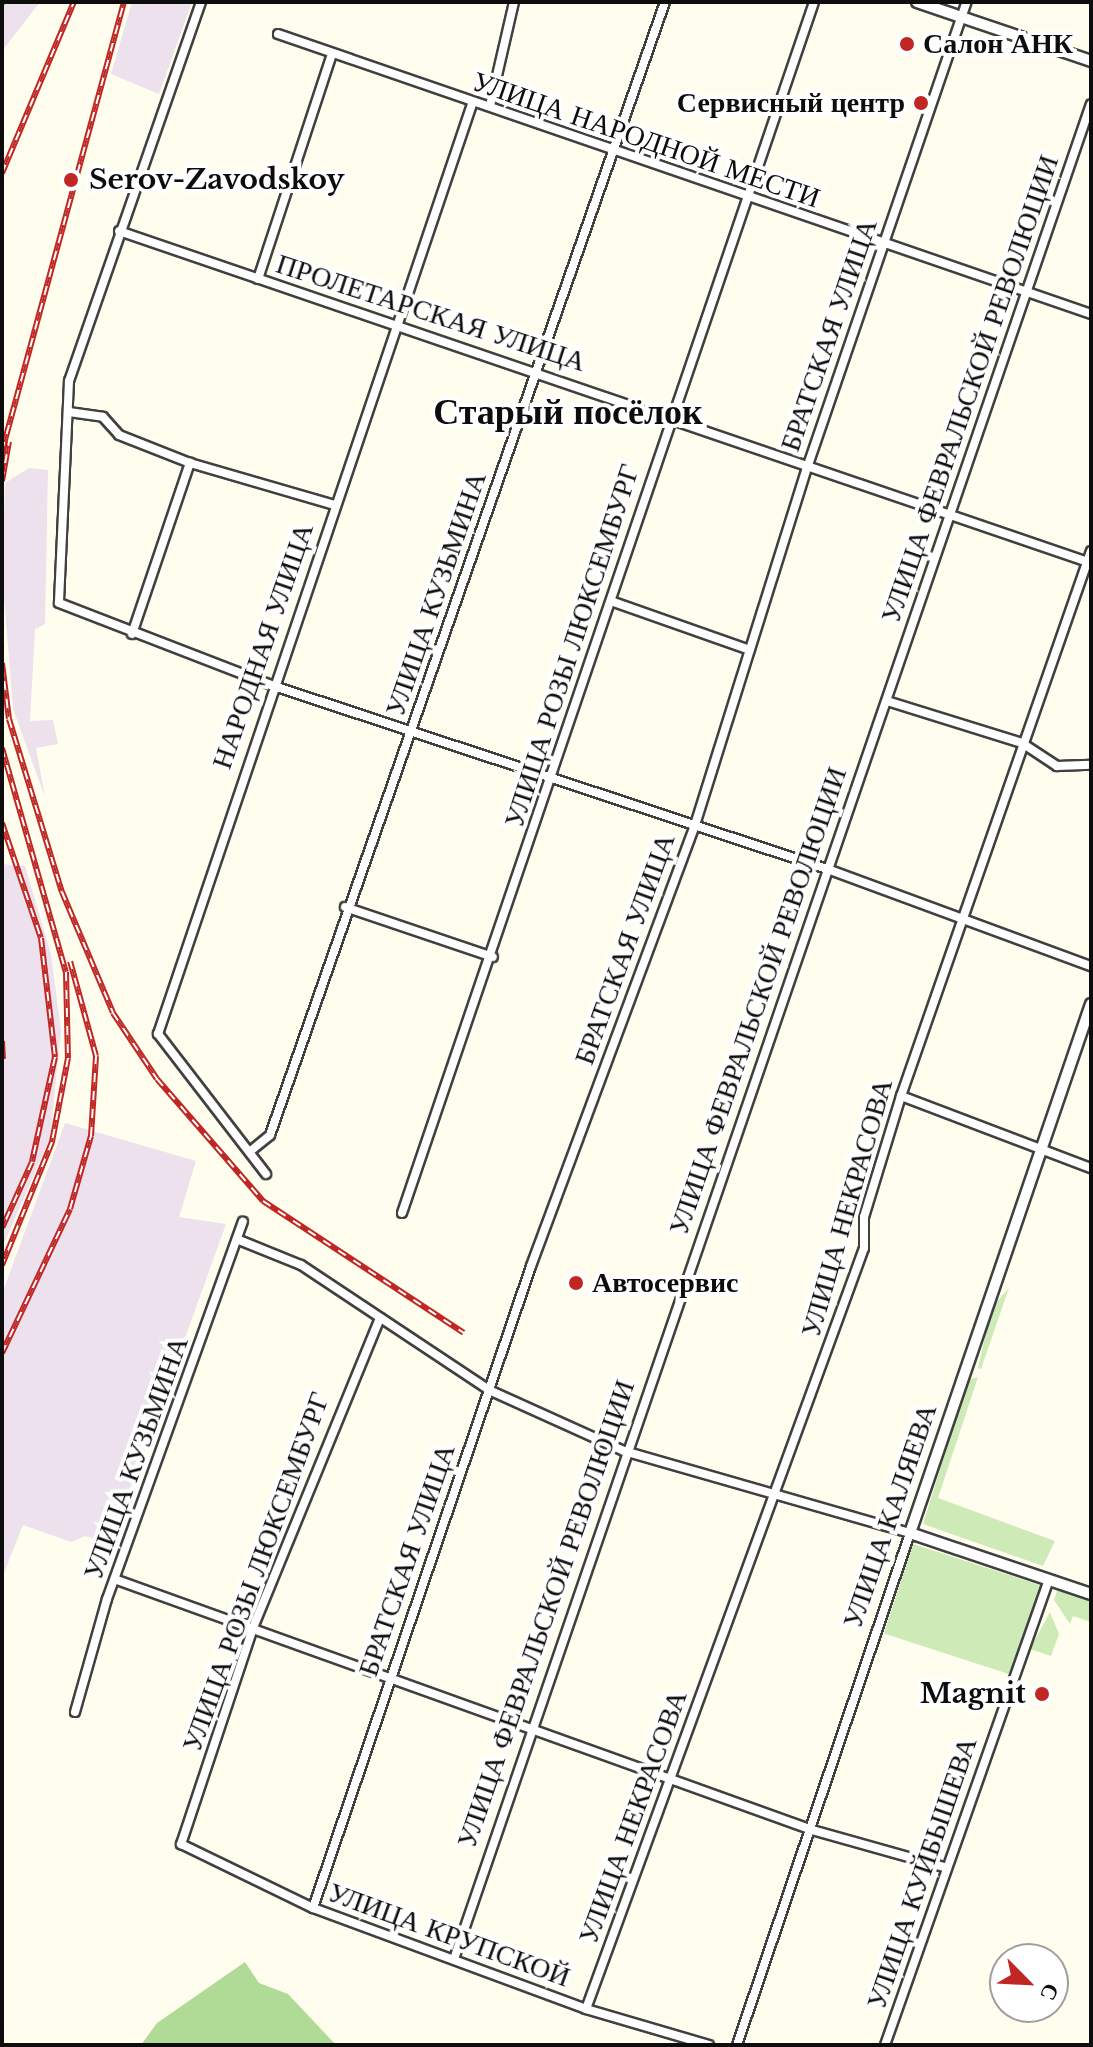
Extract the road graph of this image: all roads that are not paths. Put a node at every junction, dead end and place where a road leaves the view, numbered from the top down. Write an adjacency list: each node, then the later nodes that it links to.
1 (201, 2): 16 (street)
2 (514, 2): 13 (street)
3 (665, 2): 14 (street, УЛИЦА КУЗЬМИНА)
4 (814, 2): 15 (street, УЛИЦА РОЗЫ ЛЮКСЕМБУРГ)
5 (917, 2): 7 (street)
6 (967, 2): 7 (street, БРАТСКАЯ УЛИЦА)
7 (962, 17): 10 (street); 17 (street, БРАТСКАЯ УЛИЦА)
8 (278, 34): 9 (street, УЛИЦА НАРОДНОЙ МЕСТИ)
9 (332, 54): 11 (street, УЛИЦА НАРОДНОЙ МЕСТИ); 18 (street)
10 (1091, 61)
11 (472, 104): 13 (street, УЛИЦА НАРОДНОЙ МЕСТИ); 21 (street, НАРОДНАЯ УЛИЦА)
12 (1091, 104): 19 (street, УЛИЦА ФЕВРАЛЬСКОЙ РЕВОЛЮЦИИ)
13 (490, 106): 14 (street, УЛИЦА НАРОДНОЙ МЕСТИ)
14 (612, 150): 15 (street, УЛИЦА НАРОДНОЙ МЕСТИ); 22 (street, УЛИЦА КУЗЬМИНА)
15 (746, 199): 17 (street, УЛИЦА НАРОДНОЙ МЕСТИ); 24 (street, УЛИЦА РОЗЫ ЛЮКСЕМБУРГ)
16 (119, 231): 18 (street, ПРОЛЕТАРСКАЯ УЛИЦА); 23 (street)
17 (884, 243): 19 (street, УЛИЦА НАРОДНОЙ МЕСТИ); 26 (street, БРАТСКАЯ УЛИЦА)
18 (258, 279): 21 (street, ПРОЛЕТАРСКАЯ УЛИЦА)
19 (1024, 291): 20 (street, УЛИЦА НАРОДНОЙ МЕСТИ); 28 (street, УЛИЦА ФЕВРАЛЬСКОЙ РЕВОЛЮЦИИ)
20 (1091, 314)
21 (397, 323): 22 (street, ПРОЛЕТАРСКАЯ УЛИЦА); 27 (street, НАРОДНАЯ УЛИЦА)
22 (535, 371): 24 (street, ПРОЛЕТАРСКАЯ УЛИЦА); 36 (street, УЛИЦА КУЗЬМИНА)
23 (69, 412): 25 (street); 32 (street)
24 (670, 416): 26 (street, ПРОЛЕТАРСКАЯ УЛИЦА); 31 (street, УЛИЦА РОЗЫ ЛЮКСЕМБУРГ)
25 (190, 463): 27 (street); 32 (street)
26 (807, 468): 28 (street, ПРОЛЕТАРСКАЯ УЛИЦА); 33 (street, БРАТСКАЯ УЛИЦА)
27 (335, 505): 34 (street, НАРОДНАЯ УЛИЦА)
28 (948, 514): 30 (street, ПРОЛЕТАРСКАЯ УЛИЦА); 35 (street, УЛИЦА ФЕВРАЛЬСКОЙ РЕВОЛЮЦИИ)
29 (1091, 551): 30 (street, УЛИЦА НЕКРАСОВА)
30 (1089, 563): 37 (street, УЛИЦА НЕКРАСОВА)
31 (611, 601): 33 (street); 39 (street, УЛИЦА РОЗЫ ЛЮКСЕМБУРГ)
32 (132, 634): 34 (street)
33 (750, 650): 40 (street, БРАТСКАЯ УЛИЦА)
34 (271, 685): 36 (street); 48 (street, НАРОДНАЯ УЛИЦА)
35 (887, 701): 37 (street); 41 (street, УЛИЦА ФЕВРАЛЬСКОЙ РЕВОЛЮЦИИ)
36 (411, 733): 39 (street); 42 (street, УЛИЦА КУЗЬМИНА)
37 (1022, 743): 38 (street); 43 (street, УЛИЦА НЕКРАСОВА)
38 (1091, 765)
39 (551, 777): 40 (street); 44 (street, УЛИЦА РОЗЫ ЛЮКСЕМБУРГ)
40 (695, 825): 41 (street); 56 (street, БРАТСКАЯ УЛИЦА)
41 (827, 869): 43 (street); 57 (street, УЛИЦА ФЕВРАЛЬСКОЙ РЕВОЛЮЦИИ)
42 (345, 907): 44 (street); 48 (street, УЛИЦА КУЗЬМИНА)
43 (963, 917): 45 (street); 47 (street, УЛИЦА НЕКРАСОВА)
44 (493, 957): 52 (street, УЛИЦА РОЗЫ ЛЮКСЕМБУРГ)
45 (1091, 966)
46 (1091, 1004): 49 (street, УЛИЦА КАЛЯЕВА)
47 (901, 1096): 49 (street); 58 (street, УЛИЦА НЕКРАСОВА)
48 (253, 1149): 51 (street, НАРОДНАЯ УЛИЦА)
49 (1041, 1152): 50 (street); 59 (street, УЛИЦА КАЛЯЕВА)
50 (1091, 1168)
51 (266, 1174)
52 (402, 1213)
53 (243, 1222): 54 (street, УЛИЦА КУЗЬМИНА)
54 (239, 1240): 55 (street); 60 (street, УЛИЦА КУЗЬМИНА)
55 (380, 1318): 56 (street); 63 (street, УЛИЦА РОЗЫ ЛЮКСЕМБУРГ)
56 (489, 1390): 57 (street); 64 (street, БРАТСКАЯ УЛИЦА)
57 (624, 1451): 58 (street); 66 (street, УЛИЦА ФЕВРАЛЬСКОЙ РЕВОЛЮЦИИ)
58 (773, 1491): 59 (street); 67 (street, УЛИЦА НЕКРАСОВА)
59 (910, 1533): 61 (street); 68 (street, УЛИЦА КАЛЯЕВА)
60 (117, 1580): 63 (street); 65 (street, УЛИЦА КУЗЬМИНА)
61 (1049, 1580): 62 (street); 70 (street, УЛИЦА КУЙБЫШЕВА)
62 (1091, 1594)
63 (253, 1628): 64 (street); 69 (street, УЛИЦА РОЗЫ ЛЮКСЕМБУРГ)
64 (390, 1678): 66 (street); 71 (street, БРАТСКАЯ УЛИЦА)
65 (75, 1712)
66 (529, 1730): 67 (street); 72 (street, УЛИЦА ФЕВРАЛЬСКОЙ РЕВОЛЮЦИИ)
67 (670, 1779): 68 (street); 73 (street, УЛИЦА НЕКРАСОВА)
68 (812, 1830): 70 (street); 75 (street, УЛИЦА КАЛЯЕВА)
69 (181, 1844): 71 (street, УЛИЦА КРУПСКОЙ)
70 (947, 1868): 76 (street, УЛИЦА КУЙБЫШЕВА)
71 (313, 1908): 72 (street, УЛИЦА КРУПСКОЙ)
72 (454, 1959): 73 (street, УЛИЦА КРУПСКОЙ)
73 (586, 2009): 74 (street, УЛИЦА КРУПСКОЙ)
74 (709, 2045)
75 (737, 2045)
76 (885, 2045)

